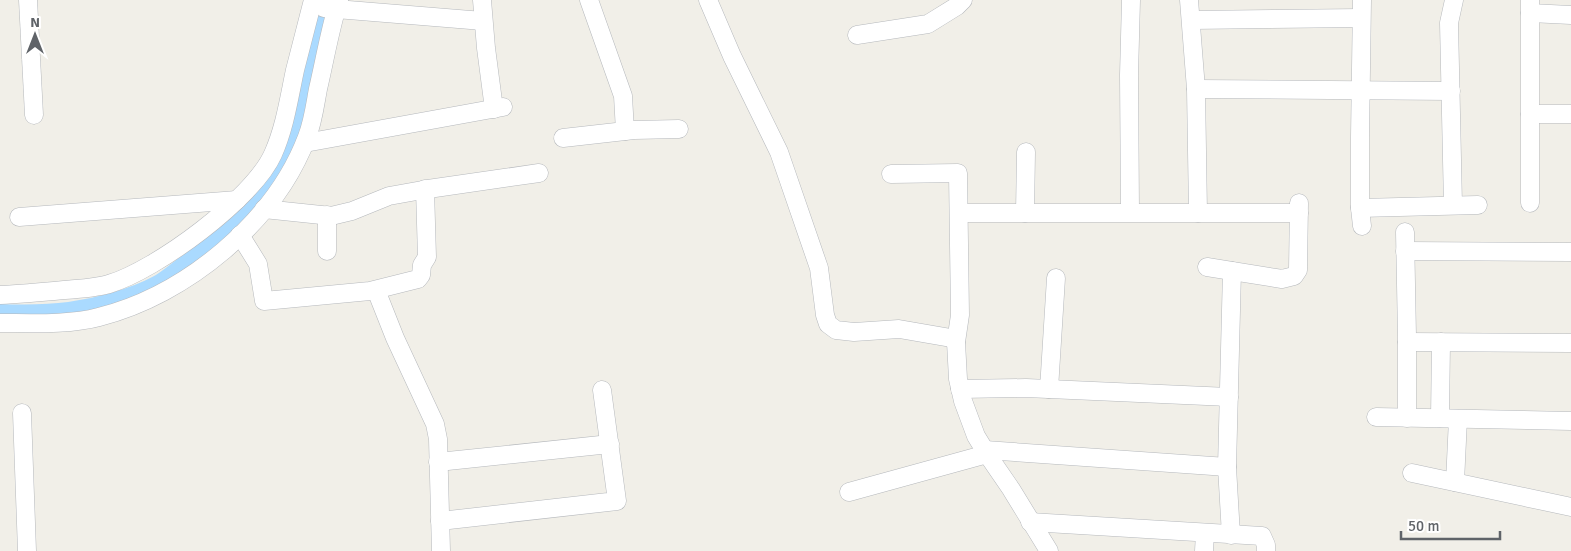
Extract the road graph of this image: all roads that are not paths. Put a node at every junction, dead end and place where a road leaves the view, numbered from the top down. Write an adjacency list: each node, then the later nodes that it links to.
1 (28, 0): 22 (street)
2 (482, 0): 15 (street)
3 (589, 0): 24 (street)
4 (708, 0): 56 (street)
5 (963, 0): 16 (street)
6 (1131, 0): 37 (street)
7 (1189, 0): 14 (street)
8 (1362, 0): 13 (street)
9 (1454, 0): 19 (street)
10 (324, 5): 15 (street); 26 (street); 31 (street)
11 (1530, 6): 12 (street); 20 (street)
12 (1571, 15)
13 (1361, 18): 14 (street); 18 (street)
14 (1191, 20): 17 (street)
15 (484, 21): 26 (street)
16 (857, 36)
17 (1196, 89): 18 (street); 40 (street)
18 (1360, 90): 19 (street); 35 (street)
19 (1451, 91): 33 (street)
20 (1530, 114): 21 (street); 32 (street)
21 (1571, 114)
22 (34, 115)
23 (679, 129): 24 (street)
24 (625, 131): 25 (street)
25 (563, 138)
26 (305, 143): 36 (street)
27 (1026, 152): 39 (street)
28 (539, 173): 30 (street)
29 (891, 174): 38 (street)
30 (425, 189): 41 (street); 52 (street)
31 (237, 200): 42 (street); 53 (street)
32 (1530, 203)
33 (1453, 205): 34 (street); 35 (street)
34 (1478, 205)
35 (1360, 208): 43 (street)
36 (264, 209): 41 (street); 45 (street)
37 (1130, 212): 39 (street); 40 (street)
38 (960, 213): 39 (street); 56 (street)
39 (1025, 213)
40 (1198, 213): 50 (street)
41 (327, 215): 46 (street)
42 (20, 216)
43 (1362, 226)
44 (1405, 232): 47 (street)
45 (240, 235): 52 (street); 53 (street)
46 (327, 251)
47 (1405, 251): 48 (street); 57 (street)
48 (1571, 252)
49 (1207, 267): 50 (street)
50 (1232, 271): 63 (street)
51 (1056, 278): 61 (street)
52 (376, 290): 72 (street)
53 (127, 293): 54 (street); 55 (street)
54 (0, 295)
55 (0, 323)
56 (956, 342): 60 (street)
57 (1407, 342): 58 (street); 66 (street)
58 (1440, 342): 59 (street); 67 (street)
59 (1571, 343)
60 (960, 388): 61 (street); 71 (street)
61 (1049, 389): 63 (street)
62 (602, 390): 70 (street)
63 (1229, 397): 73 (street)
64 (22, 413): 82 (street)
65 (1376, 417): 66 (street)
66 (1406, 418): 67 (street)
67 (1440, 418): 68 (street)
68 (1458, 418): 69 (street); 75 (street)
69 (1571, 421)
70 (610, 444): 72 (street); 78 (street)
71 (986, 452): 73 (street); 76 (street); 79 (street)
72 (438, 462): 78 (street)
73 (1227, 467): 81 (street)
74 (1412, 473): 75 (street)
75 (1455, 482): 77 (street)
76 (848, 492)
77 (1571, 507)
78 (440, 521): 83 (street)
79 (1030, 522): 80 (street); 84 (street)
80 (1205, 533): 81 (street); 85 (street)
81 (1231, 535): 86 (street)
82 (27, 551)
83 (441, 551)
84 (1049, 551)
85 (1204, 551)
86 (1266, 551)

